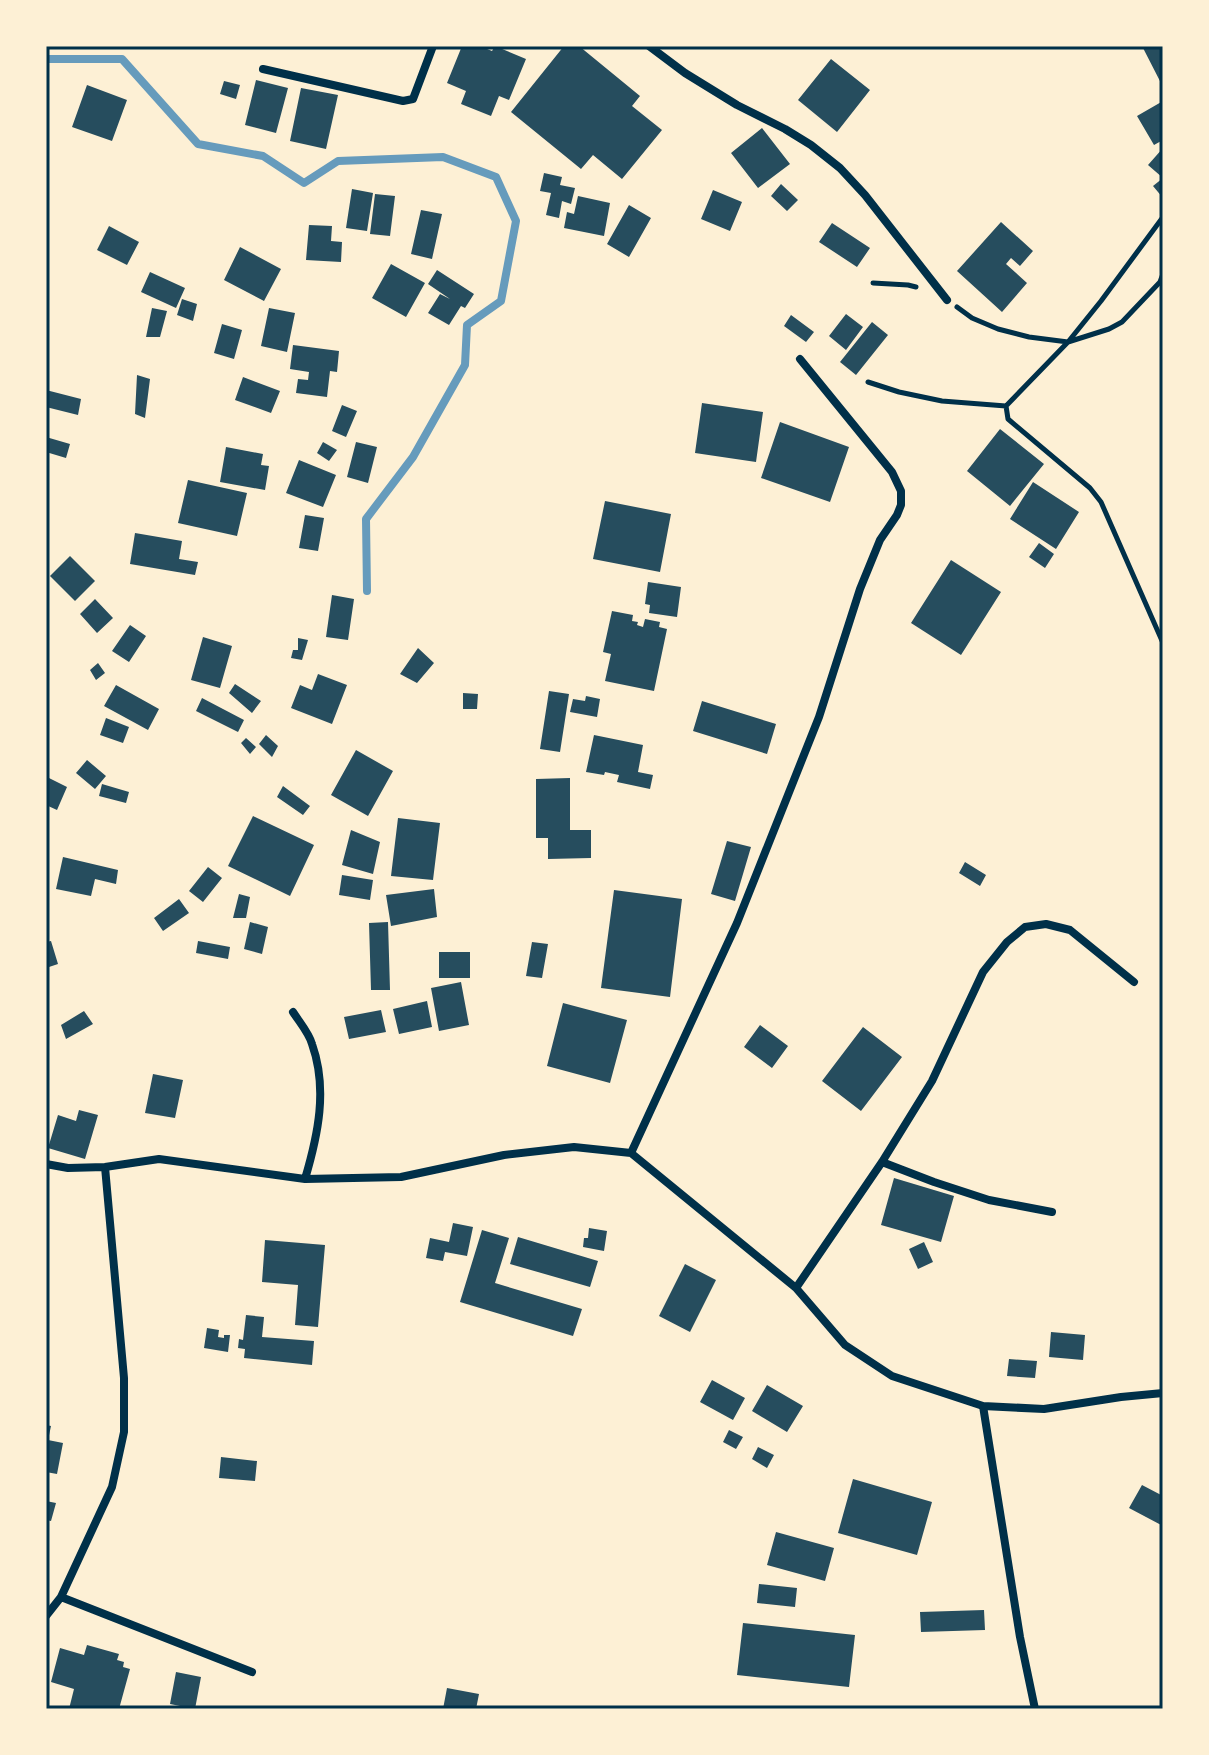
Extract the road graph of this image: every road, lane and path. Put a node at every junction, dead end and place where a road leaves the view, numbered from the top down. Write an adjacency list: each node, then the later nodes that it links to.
1 (433, 46): 3 (street)
2 (649, 46): 8 (street)
3 (263, 69)
4 (1163, 217): 9 (path)
5 (1163, 274): 9 (path)
6 (873, 283): 7 (path)
7 (918, 288)
8 (947, 300): 9 (path)
9 (1068, 342): 12 (path)
10 (800, 359): 16 (street)
11 (868, 382): 12 (path)
12 (1006, 406): 13 (path)
13 (1163, 643)
14 (1134, 982): 17 (street)
15 (293, 1012): 20 (street)
16 (631, 1153): 20 (street); 22 (street)
17 (882, 1162): 21 (street); 22 (street)
18 (46, 1164): 19 (street)
19 (105, 1167): 20 (street); 25 (street)
20 (305, 1179)
21 (1052, 1212)
22 (796, 1288): 24 (street)
23 (1163, 1393): 24 (street)
24 (983, 1406): 28 (street)
25 (61, 1597): 26 (street); 27 (street)
26 (46, 1616)
27 (252, 1672)
28 (1035, 1709)

